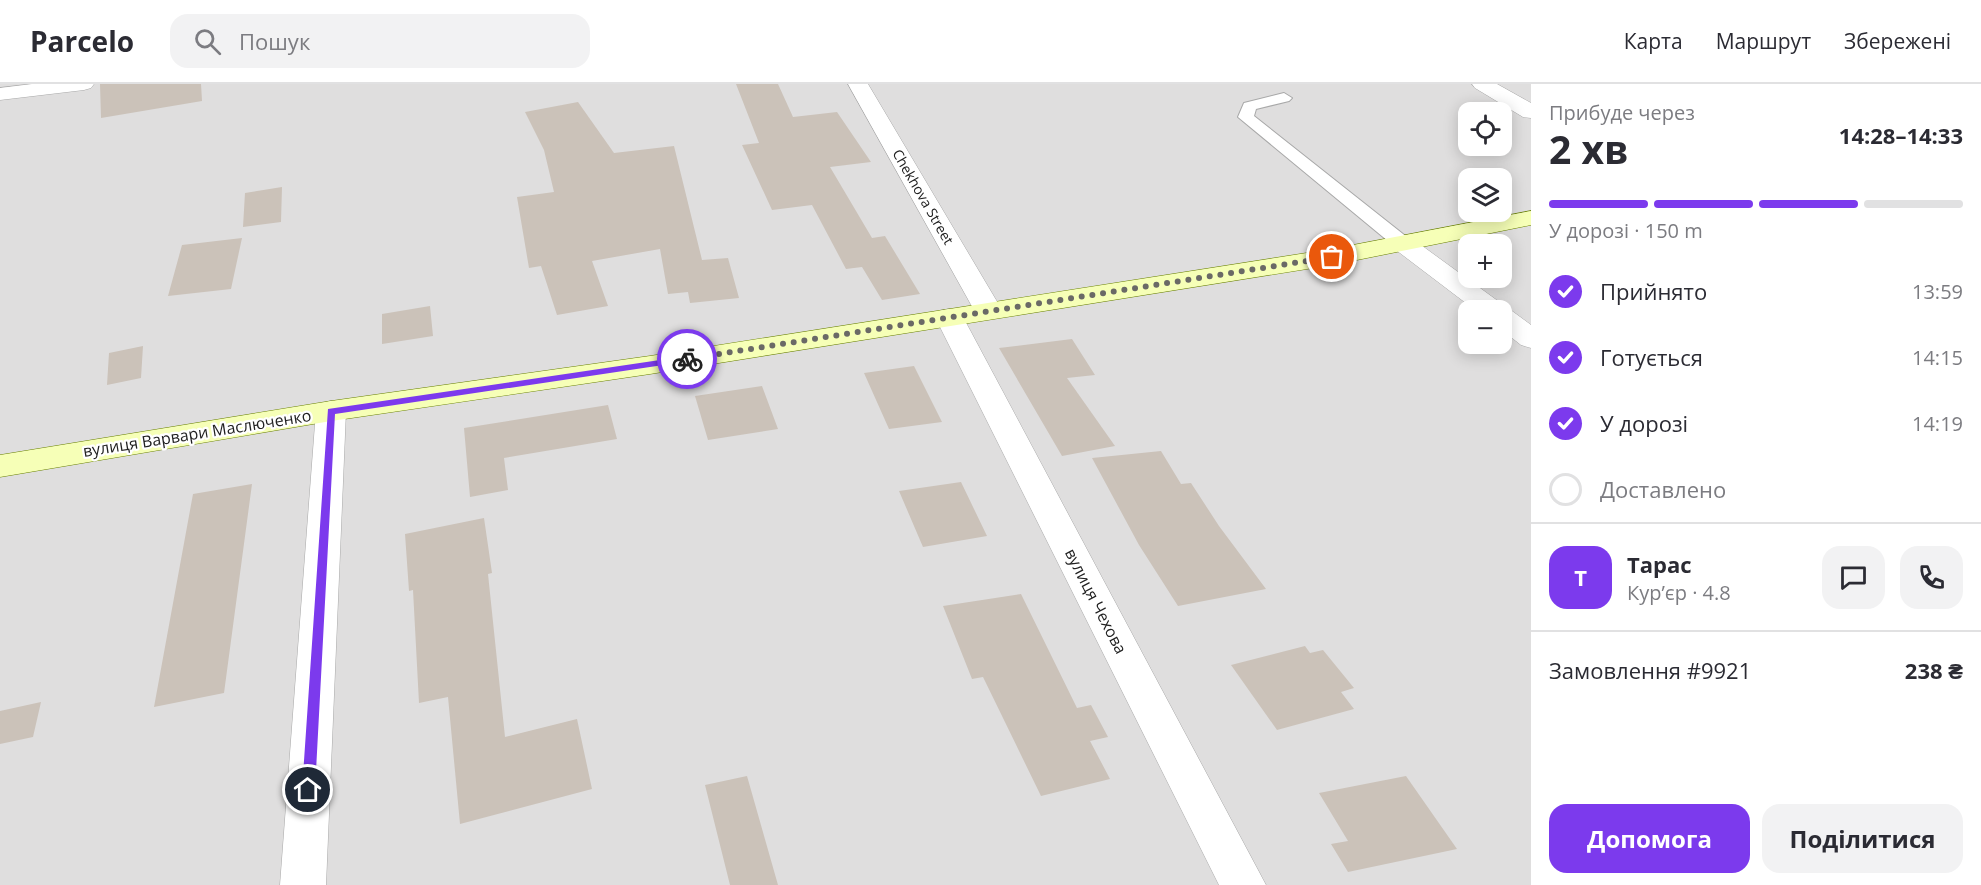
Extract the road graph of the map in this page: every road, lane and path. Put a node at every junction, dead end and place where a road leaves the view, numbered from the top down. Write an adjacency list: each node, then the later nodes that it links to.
1 (84, 84): 4 (street)
2 (858, 84): 10 (street, Chekhova Street)
3 (1482, 84): 6 (street)
4 (0, 94)
5 (1284, 98): 8 (lane)
6 (1531, 112)
7 (1531, 218): 8 (street, вулиця Варвари Маслюченко)
8 (1401, 242): 9 (street); 10 (street, вулиця Варвари Маслюченко)
9 (1479, 300)
10 (988, 310): 11 (street, вулиця Варвари Маслюченко)
11 (949, 317): 14 (street, вулиця Варвари Маслюченко); 17 (street, вулиця Чехова)
12 (1512, 325): 13 (street)
13 (1531, 339)
14 (331, 411): 15 (street, вулиця Варвари Маслюченко); 16 (street)
15 (0, 466)
16 (303, 885)
17 (1243, 885)

